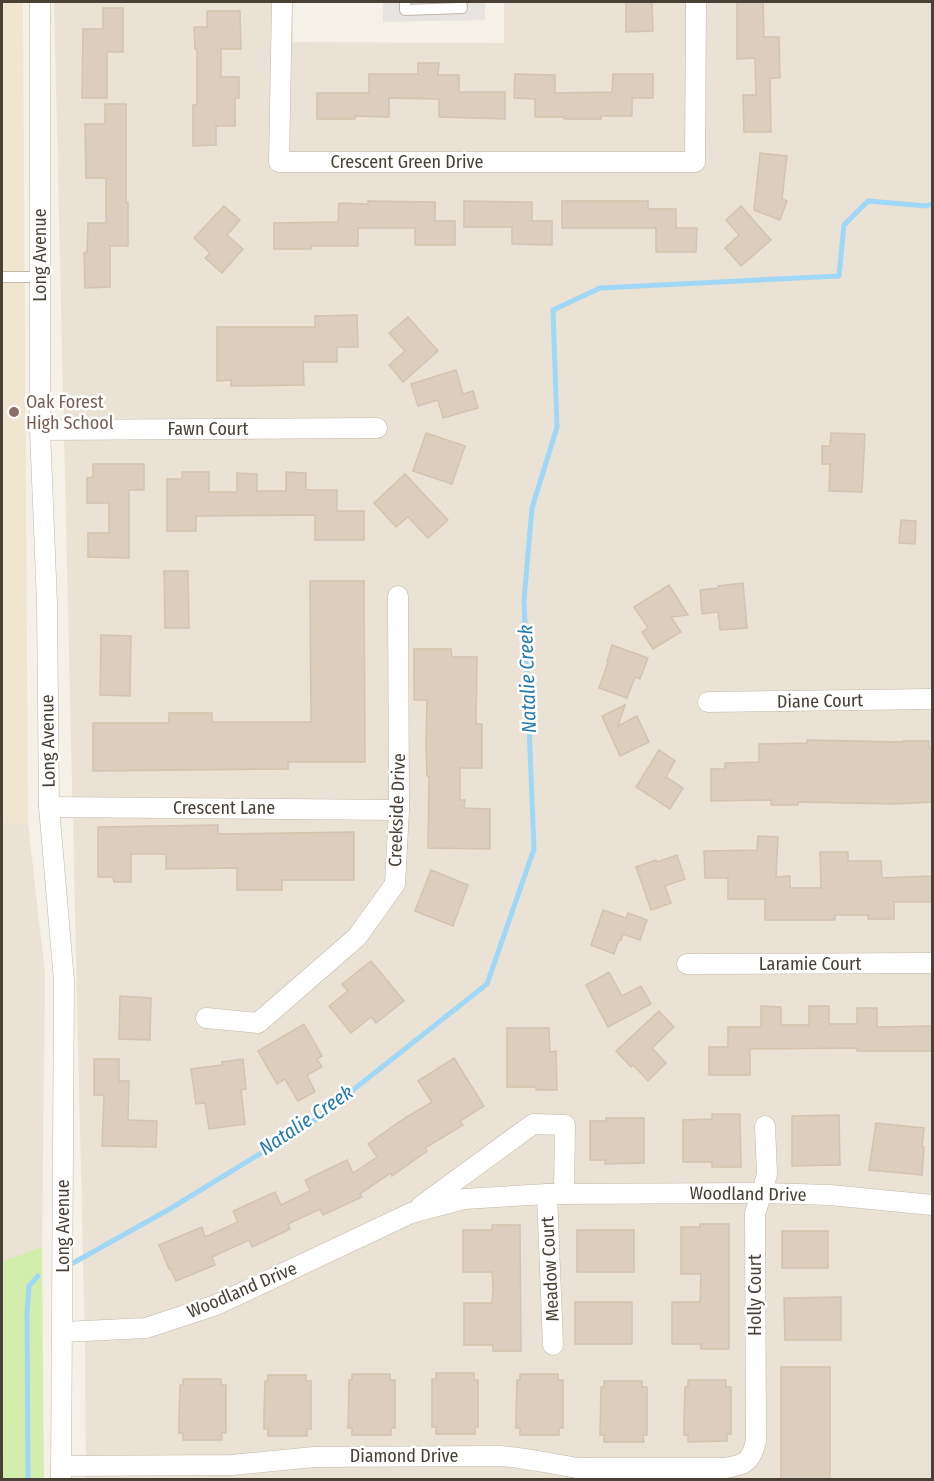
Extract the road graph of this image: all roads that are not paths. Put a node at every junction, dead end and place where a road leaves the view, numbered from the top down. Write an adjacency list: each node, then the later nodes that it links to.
1 (40, 2): 7 (street, Long Avenue)
2 (282, 2): 5 (street, Crescent Green Drive)
3 (405, 2): 4 (lane)
4 (461, 2)
5 (696, 2)
6 (2, 277): 7 (lane)
7 (40, 277): 9 (street, Long Avenue)
8 (377, 428): 9 (street, Fawn Court)
9 (40, 430): 13 (street, Long Avenue)
10 (398, 596): 14 (street, Creekside Drive)
11 (933, 699): 12 (street, Diane Court)
12 (708, 702)
13 (49, 807): 14 (street, Crescent Lane); 23 (street, Long Avenue)
14 (399, 810): 17 (street, Creekside Drive)
15 (933, 963): 16 (street, Laramie Court)
16 (687, 964)
17 (206, 1018)
18 (765, 1126): 19 (street, Holly Court)
19 (762, 1193): 20 (street, Woodland Drive); 21 (street, Woodland Drive); 25 (street, Holly Court)
20 (555, 1194): 22 (street, Woodland Drive); 22 (street, Woodland Drive); 24 (street, Meadow Court)
21 (933, 1205)
22 (411, 1213): 23 (street, Woodland Drive)
23 (63, 1332): 26 (street, Long Avenue)
24 (554, 1345)
25 (746, 1463): 26 (street, Diamond Drive)
26 (61, 1473)

